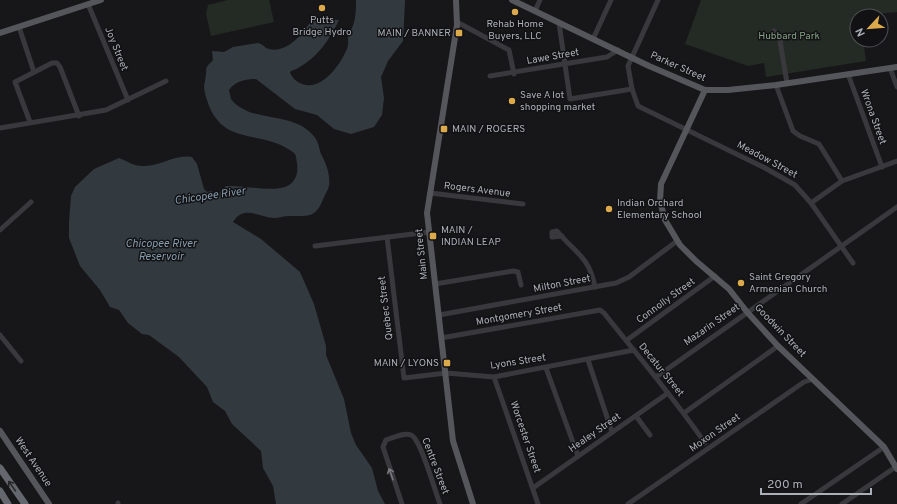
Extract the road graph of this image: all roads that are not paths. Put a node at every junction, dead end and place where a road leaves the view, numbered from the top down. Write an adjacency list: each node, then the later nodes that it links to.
1 (101, 0): 7 (main road)
2 (456, 0): 9 (main road, Main Street)
3 (512, 0): 8 (main road, Parker Street)
4 (540, 0): 8 (street)
5 (611, 0): 14 (street)
6 (658, 0): 16 (street)
7 (88, 4): 11 (main road); 30 (street, Joy Street)
8 (534, 11): 10 (main road, Parker Street)
9 (457, 22): 21 (street); 38 (main road, Main Street)
10 (559, 23): 14 (main road, Parker Street); 17 (street)
11 (19, 27): 13 (main road); 20 (street)
12 (774, 31): 25 (street)
13 (0, 34)
14 (593, 39): 15 (main road, Parker Street)
15 (618, 50): 16 (main road, Parker Street); 17 (street, Lawe Street)
16 (631, 57): 28 (street, Meadow Street); 29 (main road, Parker Street)
17 (564, 65): 21 (street, Lawe Street); 28 (street)
18 (897, 67): 19 (main road, Parker Street)
19 (890, 68): 22 (main road, Parker Street); 27 (street)
20 (34, 72): 31 (street); 32 (street)
21 (514, 74): 23 (street, Lawe Street)
22 (848, 74): 25 (main road, Parker Street); 36 (street, Wrona Street)
23 (490, 76)
24 (166, 80): 30 (street)
25 (787, 83): 26 (main road, Parker Street)
26 (776, 84): 29 (main road, Parker Street); 37 (street)
27 (897, 87)
28 (632, 89): 34 (street, Meadow Street)
29 (705, 90): 34 (main road, Goodwin Street)
30 (128, 100): 31 (street)
31 (79, 116): 32 (street)
32 (30, 122): 33 (street)
33 (0, 128)
34 (686, 130): 40 (street, Meadow Street); 47 (main road, Goodwin Street)
35 (897, 161): 36 (street)
36 (882, 167): 37 (street)
37 (842, 181): 40 (street)
38 (430, 193): 41 (street, Rogers Avenue); 44 (main road, Main Street)
39 (31, 202): 43 (street)
40 (811, 203): 49 (street, Meadow Street)
41 (523, 204)
42 (897, 207): 49 (street, Mazarin Street)
43 (0, 230)
44 (429, 232): 46 (street); 52 (main road, Main Street)
45 (562, 236): 54 (street)
46 (387, 237): 48 (street); 69 (street, Quebec Street)
47 (677, 241): 51 (main road, Goodwin Street); 54 (street, Milton Street)
48 (314, 246)
49 (841, 246): 50 (street, Meadow Street); 56 (street, Mazarin Street)
50 (853, 263)
51 (715, 276): 56 (main road, Goodwin Street); 60 (street, Connolly Street)
52 (435, 284): 53 (street); 57 (main road, Main Street)
53 (521, 285)
54 (595, 287): 57 (street, Milton Street)
55 (600, 310): 59 (street, Montgomery Street); 60 (street, Decatur Street)
56 (747, 312): 61 (main road, Goodwin Street); 68 (street, Mazarin Street)
57 (439, 315): 59 (main road, Main Street)
58 (0, 335): 64 (street)
59 (441, 338): 66 (main road, Main Street)
60 (627, 340): 62 (street, Decatur Street)
61 (778, 346): 70 (main road, Goodwin Street); 72 (street)
62 (634, 350): 63 (street, Lyons Street); 68 (street, Decatur Street)
63 (588, 360): 65 (street, Lyons Street); 75 (street)
64 (21, 361)
65 (546, 368): 67 (street, Lyons Street); 79 (street)
66 (446, 373): 67 (street, Lyons Street); 69 (street, Lyons Street); 89 (main road, Main Street)
67 (494, 377): 82 (street, Worcester Street)
68 (656, 377): 71 (street, Decatur Street)
69 (404, 378)
70 (813, 379): 78 (main road, Goodwin Street); 91 (street, Moxon Street)
71 (668, 393): 72 (street, Decatur Street); 73 (street, Healey Street)
72 (684, 413): 77 (street, Decatur Street)
73 (636, 416): 75 (street, Healey Street); 76 (street)
74 (0, 431): 86 (main road, West Avenue)
75 (612, 432): 79 (street, Healey Street)
76 (650, 435)
77 (705, 443)
78 (884, 447): 81 (main road, Goodwin Street); 92 (street)
79 (578, 456): 82 (street, Healey Street)
80 (0, 468): 85 (highway, one-way to 80)
81 (897, 468): 93 (street)
82 (533, 488): 90 (street, Worcester Street)
83 (0, 491): 84 (highway)
84 (8, 504)
85 (25, 504)
86 (49, 504)
87 (402, 504): 88 (street, Centre Street, one-way to 88)
88 (440, 504)
89 (473, 504)
90 (538, 504)
91 (628, 504)
92 (801, 504)
93 (842, 504)

